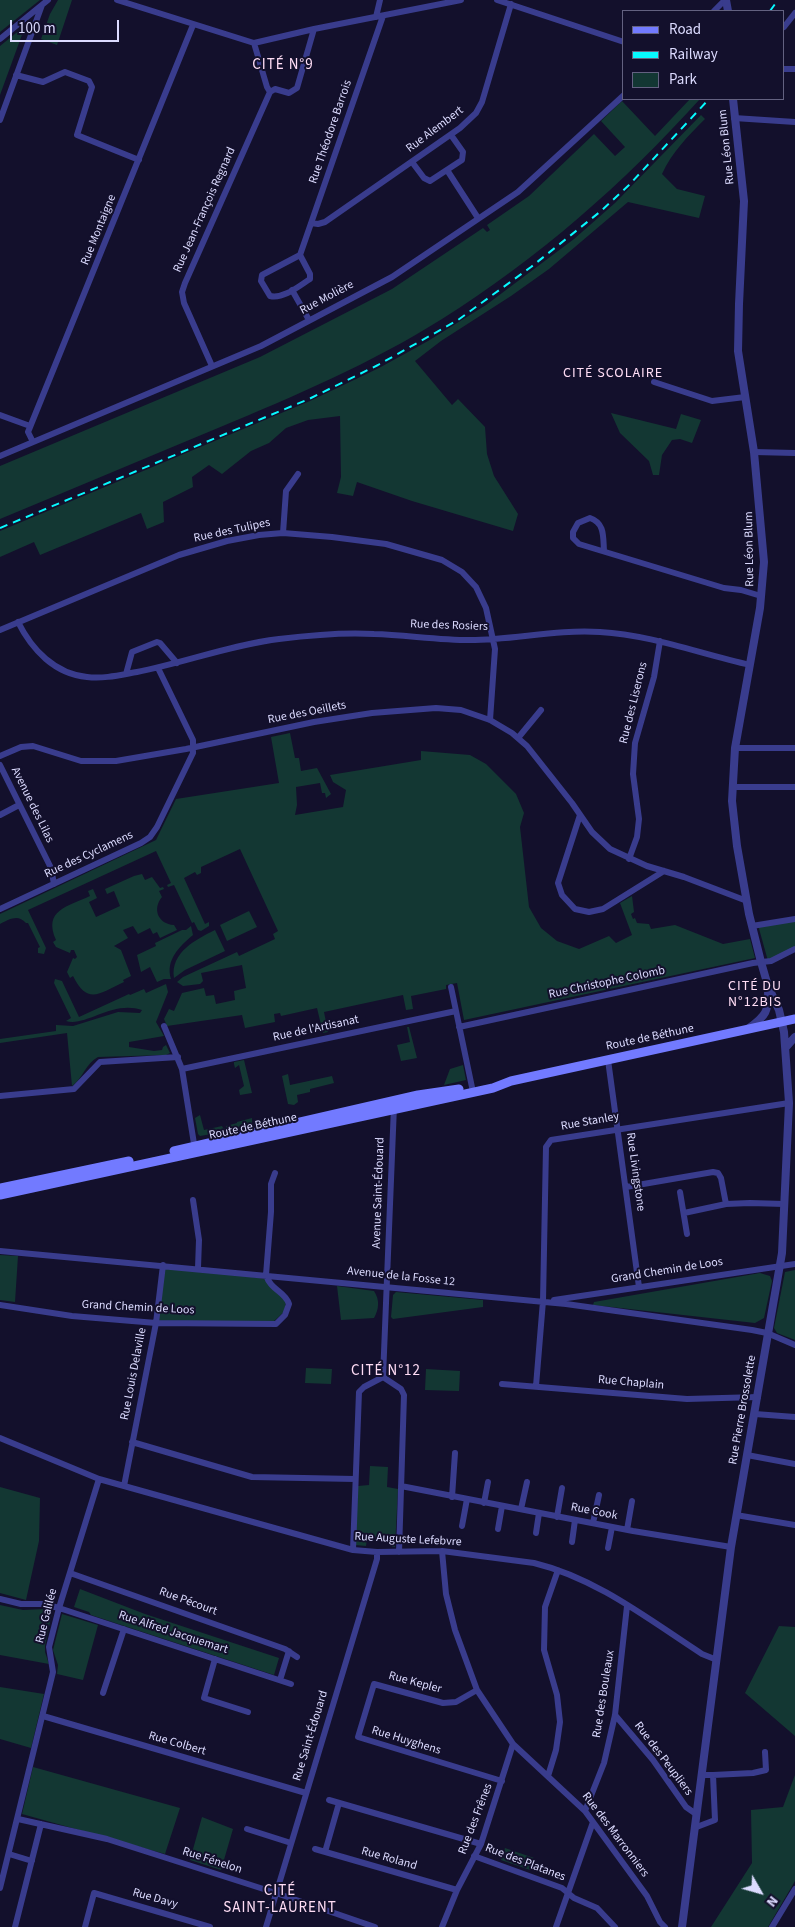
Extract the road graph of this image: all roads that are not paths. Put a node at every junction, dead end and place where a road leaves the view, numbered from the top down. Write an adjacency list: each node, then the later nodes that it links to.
1 (48, 0): 8 (street)
2 (117, 0): 12 (street)
3 (380, 0): 11 (street, Rue Théodore Barrois)
4 (460, 0): 11 (street)
5 (498, 0): 7 (street)
6 (726, 0): 9 (street)
7 (511, 4): 16 (street); 25 (street, Rue Alembert)
8 (42, 5): 15 (street); 18 (street)
9 (715, 10)
10 (795, 13): 13 (street)
11 (380, 17): 14 (street); 30 (street, Rue Théodore Barrois)
12 (193, 25): 17 (street); 26 (street, Rue Montaigne)
13 (785, 26)
14 (314, 29): 17 (street); 19 (street)
15 (0, 39)
16 (622, 41)
17 (254, 44): 19 (street)
18 (16, 75): 23 (street); 26 (street)
19 (270, 92): 34 (street, Rue Jean-François Regnard)
20 (622, 97): 29 (street, Rue Molière)
21 (733, 100): 22 (street, Rue Léon Blum)
22 (734, 118): 24 (street); 36 (street, Rue Léon Blum)
23 (0, 120)
24 (795, 122)
25 (451, 135): 27 (street, Rue Alembert); 28 (street)
26 (139, 160): 38 (street, Rue Montaigne)
27 (412, 162): 28 (street); 30 (street, Rue Alembert)
28 (447, 170): 29 (street)
29 (478, 218): 33 (street, Rue Molière)
30 (310, 223): 31 (street, Rue Théodore Barrois)
31 (300, 255): 32 (street); 32 (street)
32 (292, 290): 33 (street)
33 (309, 320): 34 (street, Rue Molière)
34 (212, 366): 39 (street, Rue Molière)
35 (654, 382): 36 (street)
36 (745, 397): 40 (street, Rue Léon Blum)
37 (0, 415): 38 (street)
38 (30, 426): 39 (street)
39 (33, 442): 42 (street, Rue Molière)
40 (754, 452): 41 (street); 46 (street, Rue Léon Blum)
41 (795, 453)
42 (0, 456)
43 (298, 474): 44 (street)
44 (283, 533): 47 (street, Rue des Tulipes); 49 (street, Rue des Tulipes)
45 (604, 551): 45 (street); 46 (street)
46 (761, 596): 52 (street, Rue Léon Blum)
47 (18, 622): 48 (street, Rue des Tulipes); 54 (street, Rue des Rosiers)
48 (0, 630)
49 (492, 638): 50 (street, Rue des Rosiers); 51 (street, Rue des Rosiers); 56 (street, Rue des Tulipes)
50 (660, 641): 52 (street, Rue des Rosiers); 68 (street, Rue des Liserons)
51 (177, 663): 53 (street, Rue des Rosiers); 54 (street)
52 (750, 665): 59 (street, Rue Léon Blum)
53 (158, 668): 54 (street, Rue des Rosiers); 58 (street)
54 (126, 674)
55 (541, 710): 57 (street)
56 (490, 720): 57 (street, Rue des Oeillets); 58 (street, Rue des Oeillets)
57 (518, 738): 67 (street, Rue des Oeillets)
58 (194, 747): 61 (street, Rue des Oeillets); 70 (street, Rue des Cyclamens)
59 (735, 748): 60 (street); 63 (street, Rue Léon Blum)
60 (795, 748)
61 (0, 756)
62 (0, 765): 65 (street, Avenue des Lilas)
63 (733, 786): 64 (street); 71 (street, Rue Léon Blum)
64 (795, 787)
65 (19, 805): 66 (street); 70 (street, Avenue des Lilas)
66 (0, 815)
67 (580, 815): 68 (street, Rue des Oeillets); 69 (street)
68 (629, 859): 69 (street, Rue des Oeillets)
69 (664, 871): 71 (street, Rue des Oeillets)
70 (54, 884): 72 (street, Rue des Cyclamens)
71 (747, 901): 74 (street, Rue Léon Blum)
72 (0, 909)
73 (795, 919): 74 (street)
74 (752, 926): 76 (street, Rue Léon Blum)
75 (795, 949): 76 (street, Rue Christophe Colomb)
76 (760, 962): 77 (street, Rue Léon Blum); 83 (street, Rue Christophe Colomb)
77 (768, 986): 81 (street, Rue Léon Blum); 84 (street)
78 (451, 987): 79 (street)
79 (456, 1011): 83 (street); 89 (street, Rue de l'Artisanat)
80 (795, 1020): 81 (main road, Route de Béthune)
81 (781, 1022): 84 (main road, Route de Béthune); 86 (street, Rue Pierre Brossolette)
82 (164, 1026): 87 (street)
83 (459, 1027): 91 (street)
84 (748, 1029): 88 (main road, Route de Béthune)
85 (795, 1037): 86 (street)
86 (786, 1047): 90 (street, Rue Pierre Brossolette)
87 (178, 1057): 89 (street); 92 (street)
88 (608, 1060): 91 (main road, Route de Béthune); 95 (street, Rue Livingstone)
89 (182, 1069): 96 (street)
90 (792, 1088): 93 (street, Rue Pierre Brossolette)
91 (472, 1089): 94 (main road, Route de Béthune)
92 (0, 1096)
93 (788, 1103): 95 (street, Rue Stanley); 104 (street, Rue Pierre Brossolette)
94 (394, 1105): 96 (main road, Route de Béthune); 113 (street, Avenue Saint-Édouard)
95 (618, 1128): 98 (street, Rue Livingstone); 115 (street, Rue Stanley)
96 (194, 1150): 99 (main road, Route de Béthune); 101 (main road, Route de Béthune)
97 (275, 1173): 112 (street)
98 (626, 1187): 103 (street); 114 (street, Rue Livingstone)
99 (0, 1188)
100 (680, 1192): 105 (street)
101 (0, 1195)
102 (193, 1200): 111 (street)
103 (726, 1204): 104 (street); 105 (street)
104 (784, 1204): 110 (street, Rue Pierre Brossolette)
105 (684, 1213): 106 (street)
106 (687, 1234)
107 (0, 1251): 109 (street, Avenue de la Fosse 12)
108 (795, 1264): 110 (street, Grand Chemin de Loos)
109 (163, 1265): 111 (street, Avenue de la Fosse 12); 117 (street, Rue Louis Delaville)
110 (780, 1266): 114 (street, Grand Chemin de Loos); 118 (street, Rue Pierre Brossolette)
111 (198, 1268): 112 (street, Avenue de la Fosse 12)
112 (266, 1275): 113 (street, Avenue de la Fosse 12); 117 (street, Grand Chemin de Loos)
113 (386, 1287): 115 (street, Avenue de la Fosse 12); 120 (street, Avenue Saint-Édouard)
114 (639, 1287): 115 (street, Grand Chemin de Loos)
115 (543, 1302): 118 (street, Avenue de la Fosse 12); 122 (street, Rue Stanley)
116 (0, 1305): 117 (street, Grand Chemin de Loos)
117 (156, 1323): 127 (street, Rue Louis Delaville)
118 (767, 1333): 119 (street, Avenue de la Fosse 12); 123 (street, Rue Pierre Brossolette)
119 (795, 1346)
120 (384, 1377): 132 (street); 136 (street)
121 (502, 1384): 122 (street, Rue Chaplain)
122 (536, 1386): 123 (street, Rue Chaplain)
123 (758, 1397): 124 (street, Rue Pierre Brossolette)
124 (755, 1414): 125 (street); 129 (street, Rue Pierre Brossolette)
125 (795, 1417)
126 (0, 1438): 131 (street, Rue Auguste Lefebvre)
127 (132, 1442): 132 (street); 135 (street, Rue Louis Delaville)
128 (455, 1453): 139 (street)
129 (747, 1455): 130 (street); 146 (street, Rue Pierre Brossolette)
130 (795, 1464)
131 (99, 1479): 135 (street, Rue Auguste Lefebvre); 164 (street, Rue Galilée)
132 (355, 1479): 159 (street)
133 (488, 1482): 142 (street)
134 (527, 1482): 144 (street)
135 (124, 1486): 159 (street, Rue Auguste Lefebvre)
136 (401, 1486): 139 (street, Rue Cook); 161 (street)
137 (562, 1488): 147 (street)
138 (599, 1495): 149 (street)
139 (452, 1497): 140 (street, Rue Cook)
140 (467, 1500): 142 (street, Rue Cook); 150 (street)
141 (632, 1501): 154 (street)
142 (484, 1503): 143 (street, Rue Cook)
143 (502, 1506): 144 (street, Rue Cook); 153 (street)
144 (521, 1509): 145 (street, Rue Cook)
145 (539, 1513): 147 (street, Rue Cook); 155 (street)
146 (736, 1514): 151 (street); 157 (street, Rue Pierre Brossolette)
147 (557, 1516): 148 (street, Rue Cook)
148 (575, 1520): 149 (street, Rue Cook); 156 (street)
149 (594, 1523): 152 (street, Rue Cook)
150 (462, 1526)
151 (795, 1526)
152 (612, 1527): 154 (street, Rue Cook); 158 (street)
153 (498, 1529)
154 (626, 1530): 157 (street, Rue Cook)
155 (536, 1533)
156 (572, 1542)
157 (731, 1547): 172 (street, Rue Pierre Brossolette)
158 (608, 1548)
159 (353, 1550): 160 (street, Rue Auguste Lefebvre)
160 (377, 1552): 161 (street, Rue Auguste Lefebvre); 187 (street, Rue Saint-Édouard)
161 (399, 1552): 162 (street, Rue Auguste Lefebvre)
162 (442, 1552): 163 (street, Rue Auguste Lefebvre); 176 (street, Rue des Marronniers)
163 (558, 1570): 166 (street, Rue Auguste Lefebvre); 185 (street)
164 (70, 1573): 167 (street, Rue Galilée); 169 (street, Rue Pécourt)
165 (0, 1599): 167 (street, Rue Alfred Jacquemart)
166 (627, 1606): 172 (street, Rue Auguste Lefebvre); 179 (street, Rue des Bouleaux)
167 (59, 1608): 168 (street, Rue Alfred Jacquemart); 180 (street, Rue Galilée)
168 (124, 1629): 171 (street, Rue Alfred Jacquemart); 177 (street)
169 (288, 1652): 170 (street, Rue Pécourt); 173 (street)
170 (297, 1657)
171 (215, 1659): 173 (street, Rue Alfred Jacquemart); 178 (street)
172 (717, 1660): 183 (street, Rue Pierre Brossolette)
173 (280, 1680): 174 (street, Rue Alfred Jacquemart)
174 (290, 1684)
175 (374, 1684): 176 (street, Rue Kepler); 186 (street, Rue Huyghens)
176 (477, 1690): 181 (street, Rue des Marronniers)
177 (103, 1693)
178 (248, 1712)
179 (615, 1715): 190 (street, Rue des Bouleaux); 191 (street, Rue des Peupliers)
180 (43, 1716): 187 (street, Rue Colbert); 192 (street, Rue Galilée)
181 (513, 1744): 185 (street, Rue des Marronniers); 186 (street, Rue des Frênes)
182 (765, 1752): 184 (street)
183 (702, 1775): 184 (street); 191 (street, Rue Pierre Brossolette)
184 (713, 1775): 195 (street)
185 (548, 1776): 190 (street, Rue des Marronniers)
186 (502, 1781): 198 (street, Rue des Frênes)
187 (306, 1793): 197 (street, Rue Saint-Édouard)
188 (329, 1800): 189 (street)
189 (340, 1803): 198 (street); 200 (street)
190 (585, 1811): 193 (street, Rue des Marronniers)
191 (696, 1814): 195 (street, Rue Pierre Brossolette)
192 (18, 1819): 194 (street, Rue Fénelon); 201 (street, Rue Galilée)
193 (593, 1822): 208 (street); 218 (street, Rue des Marronniers)
194 (41, 1824): 203 (street); 207 (street, Rue Fénelon)
195 (694, 1828): 219 (street, Rue Pierre Brossolette)
196 (247, 1829): 197 (street)
197 (291, 1843): 207 (street, Rue Saint-Édouard)
198 (481, 1844): 202 (street, Rue des Frênes)
199 (315, 1849): 200 (street, Rue Roland)
200 (325, 1852): 206 (street, Rue Roland)
201 (9, 1854): 203 (street); 204 (street, Rue Galilée)
202 (474, 1856): 206 (street, Rue des Frênes); 208 (street, Rue des Platanes)
203 (32, 1861): 210 (street)
204 (0, 1888)
205 (795, 1889): 220 (street)
206 (457, 1890): 215 (street, Rue des Frênes)
207 (276, 1893): 209 (street, Rue Fénelon); 213 (street, Rue Saint-Édouard)
208 (569, 1893): 216 (street); 217 (street, Rue des Platanes)
209 (356, 1924): 214 (street, Rue Fénelon)
210 (15, 1927)
211 (85, 1927): 212 (street, Rue Davy)
212 (210, 1927)
213 (266, 1927)
214 (375, 1927)
215 (442, 1927)
216 (556, 1927)
217 (615, 1927)
218 (665, 1927)
219 (682, 1927)
220 (772, 1927)

